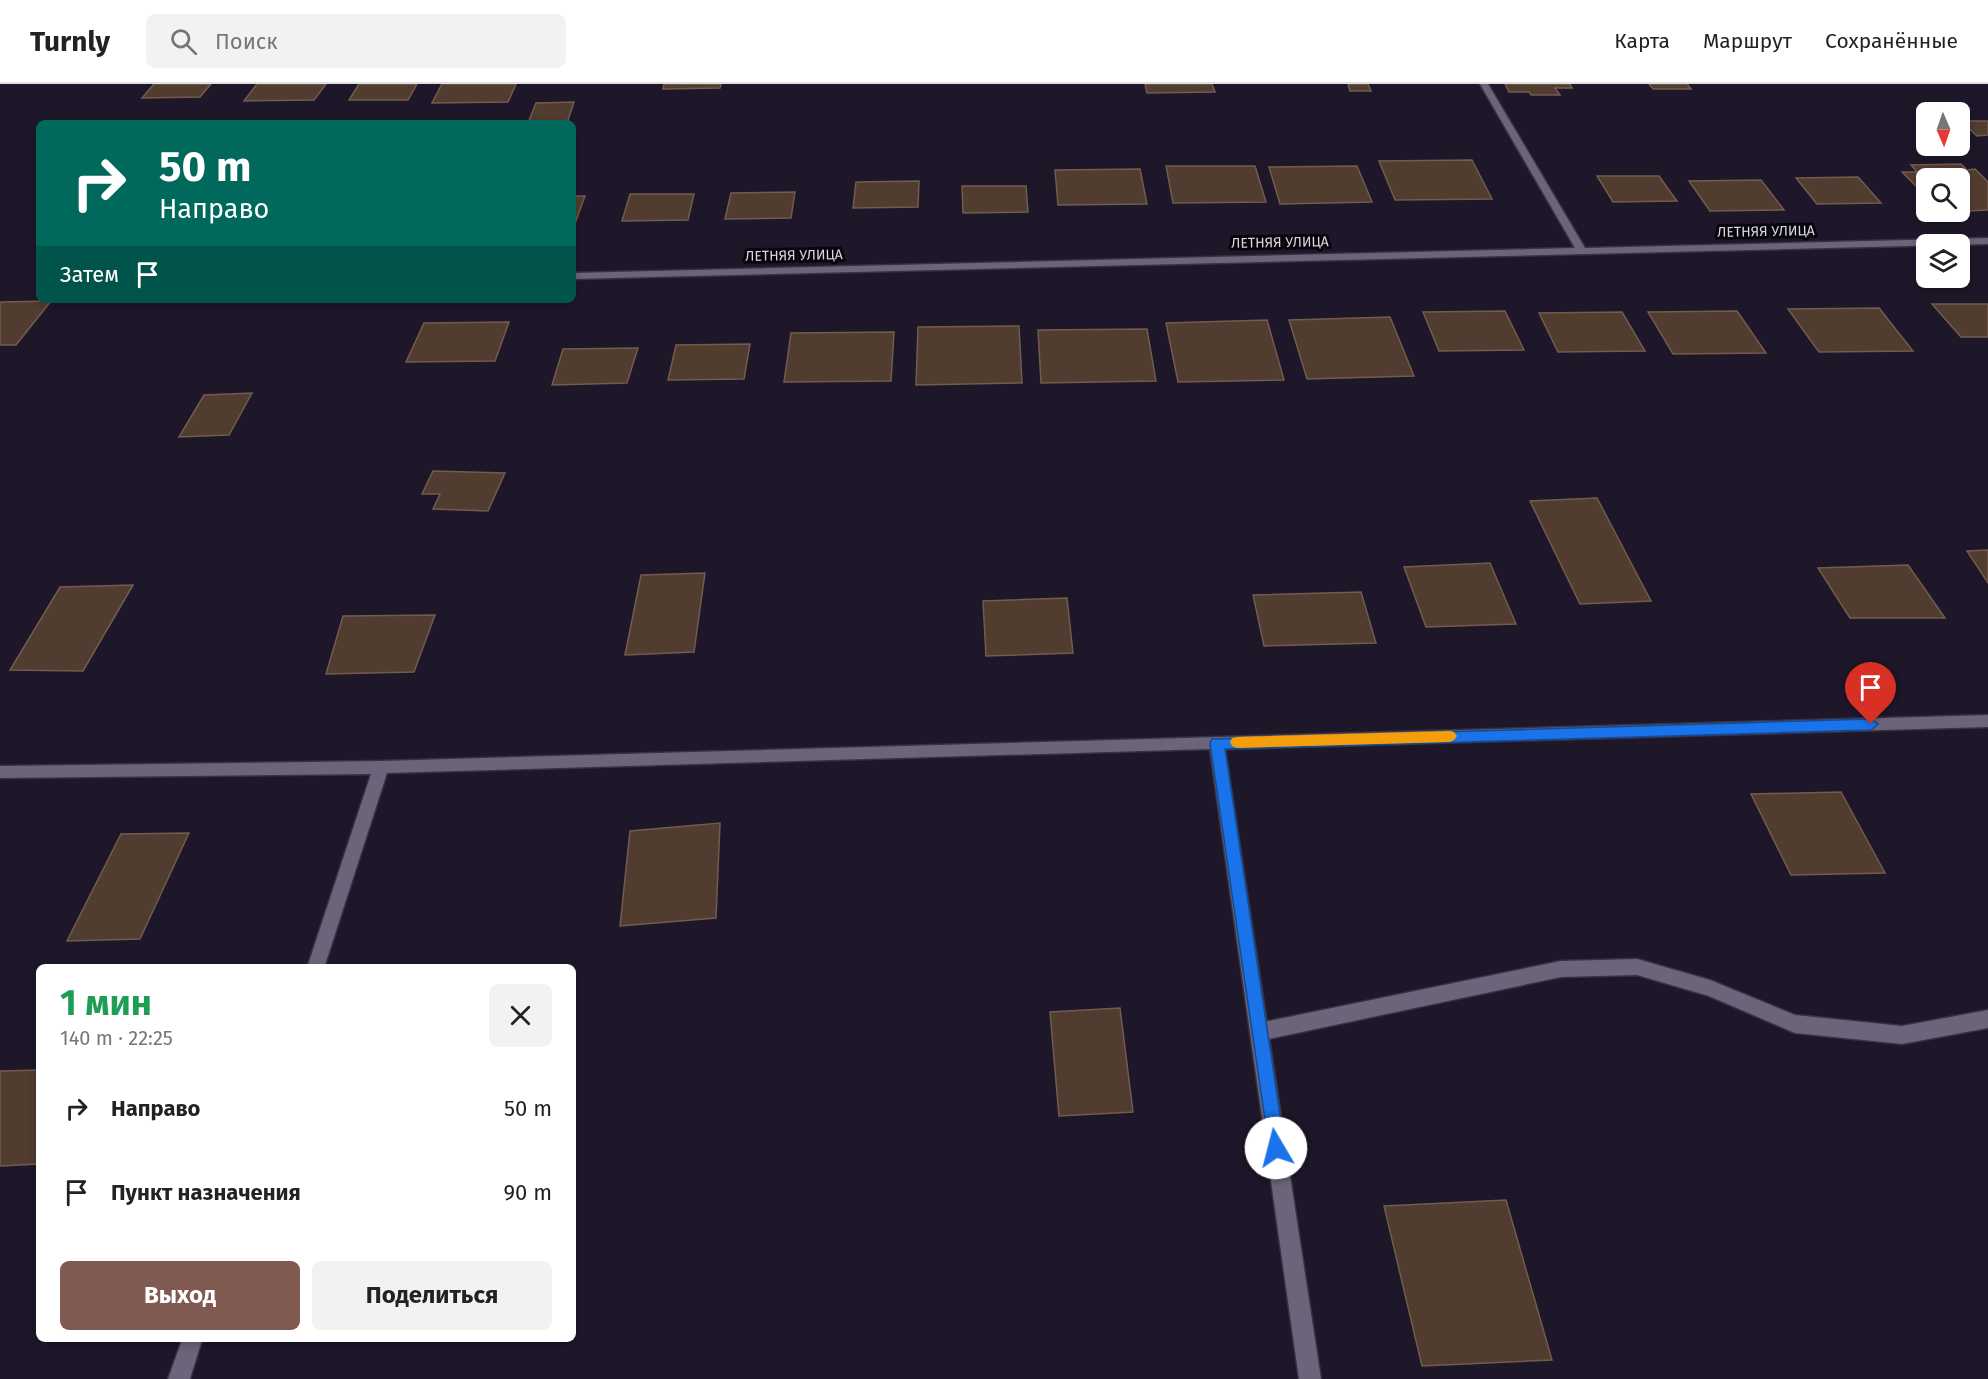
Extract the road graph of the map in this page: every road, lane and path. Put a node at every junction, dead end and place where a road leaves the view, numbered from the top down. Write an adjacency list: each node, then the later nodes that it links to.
1 (1484, 84): 3 (street)
2 (1988, 241): 3 (street, ЛЕТНЯЯ УЛИЦА)
3 (1581, 250): 4 (street, ЛЕТНЯЯ УЛИЦА)
4 (576, 276)
5 (1988, 721): 6 (street)
6 (1217, 743): 7 (street); 11 (street)
7 (381, 767): 8 (street); 9 (street)
8 (0, 772)
9 (316, 964)
10 (1988, 1019): 11 (street)
11 (1259, 1032): 14 (street)
12 (191, 1342): 13 (street)
13 (179, 1379)
14 (1310, 1379)

